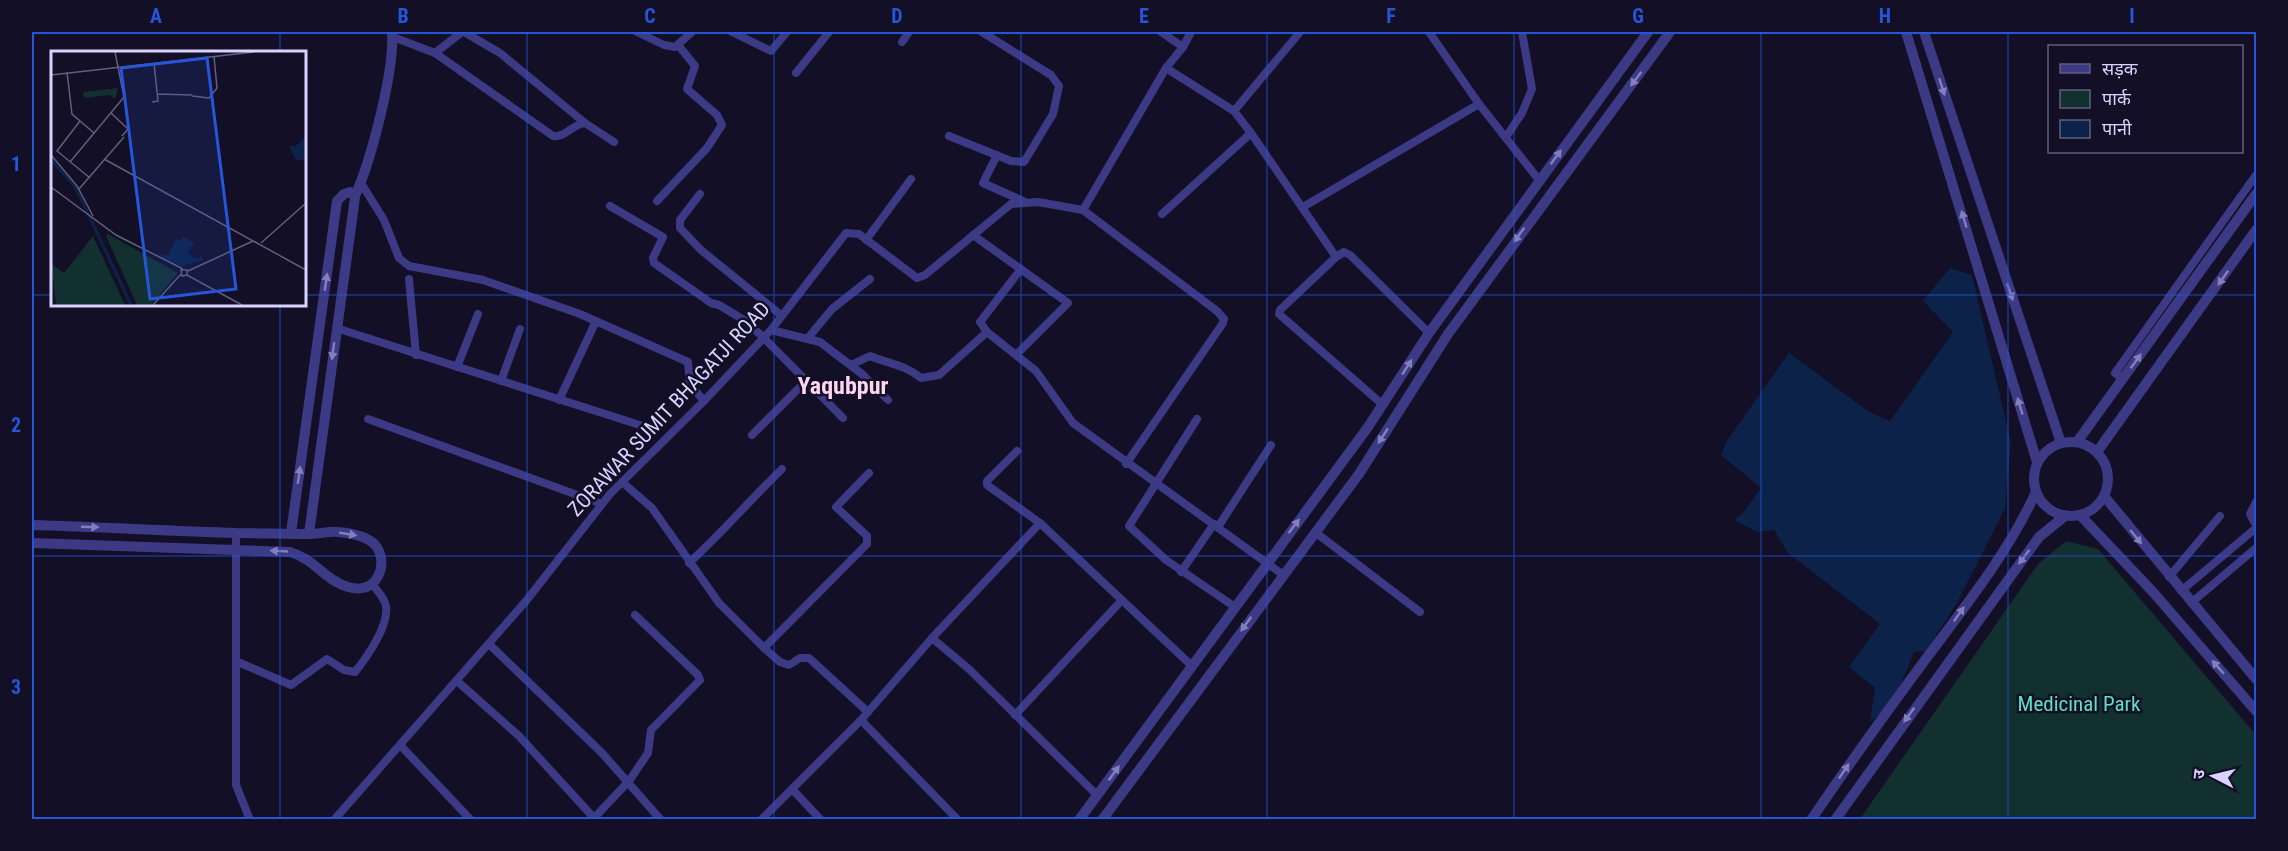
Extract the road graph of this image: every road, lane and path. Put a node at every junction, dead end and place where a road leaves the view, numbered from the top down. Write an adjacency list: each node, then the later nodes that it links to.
1 (463, 32): 22 (street); 27 (street)
2 (637, 32): 20 (street)
3 (692, 32): 20 (street)
4 (732, 32): 5 (street)
5 (787, 32)
6 (829, 32): 24 (street)
7 (909, 32): 19 (street)
8 (982, 32): 32 (street)
9 (1161, 32): 21 (street)
10 (1191, 32): 21 (street)
11 (1300, 32): 26 (street)
12 (1429, 32): 25 (street)
13 (1522, 32): 30 (street)
14 (1648, 32): 35 (street, one-way to 14)
15 (1670, 32): 61 (street, one-way to 61)
16 (1906, 32): 85 (street, one-way to 16)
17 (1924, 32): 81 (street, one-way to 81)
18 (392, 34): 22 (street); 36 (street)
19 (902, 42)
20 (679, 46): 40 (street)
21 (1183, 46): 23 (street)
22 (435, 53): 27 (street)
23 (1166, 68): 26 (street); 44 (street)
24 (796, 73)
25 (1479, 104): 30 (street); 43 (street)
26 (1234, 111): 28 (street)
27 (585, 123): 31 (street)
28 (1251, 133): 43 (street); 45 (street)
29 (949, 136): 32 (street)
30 (1506, 137): 35 (street)
31 (614, 142)
32 (997, 156): 41 (street)
33 (2256, 175): 68 (street)
34 (911, 179): 48 (street)
35 (1539, 180): 58 (street)
36 (361, 183): 39 (street); 55 (street)
37 (700, 194): 54 (street)
38 (2256, 194): 68 (street, one-way to 38)
39 (355, 196): 56 (street); 104 (street, one-way to 39)
40 (657, 201)
41 (1026, 202): 44 (street); 47 (street)
42 (610, 206): 62 (street)
43 (1303, 207): 49 (street)
44 (1083, 210): 86 (street)
45 (1162, 214)
46 (2256, 230): 84 (street, one-way to 84)
47 (973, 235): 48 (street); 50 (street)
48 (866, 240): 54 (street, ZORAWAR SUMIT BHAGATJI ROAD)
49 (1336, 257): 58 (street); 74 (street)
50 (1021, 269): 60 (street); 65 (street)
51 (409, 279): 64 (street)
52 (870, 279): 63 (street)
53 (478, 314): 67 (street)
54 (781, 315): 59 (street, ZORAWAR SUMIT BHAGATJI ROAD)
55 (596, 321): 71 (street); 73 (street)
56 (336, 328): 64 (street); 105 (street, one-way to 105)
57 (520, 329): 69 (street)
58 (1433, 329): 61 (street); 74 (street, one-way to 58)
59 (771, 330): 62 (street, ZORAWAR SUMIT BHAGATJI ROAD); 63 (street)
60 (987, 332): 65 (street); 66 (street)
61 (1448, 334): 102 (street, one-way to 102)
62 (763, 337): 70 (street); 73 (street, ZORAWAR SUMIT BHAGATJI ROAD)
63 (808, 338): 66 (street)
64 (416, 355): 67 (street)
65 (1016, 355): 86 (street)
66 (851, 366): 72 (street)
67 (457, 367): 69 (street)
68 (2123, 378): 80 (street)
69 (501, 381): 71 (street)
70 (805, 382): 75 (street); 79 (street)
71 (559, 400): 78 (street)
72 (888, 400)
73 (705, 401): 89 (street, ZORAWAR SUMIT BHAGATJI ROAD)
74 (1383, 405): 110 (street, one-way to 74)
75 (843, 418)
76 (368, 419): 94 (street)
77 (1197, 419): 90 (street)
78 (646, 427)
79 (752, 435)
80 (2077, 442): 81 (street); 84 (street)
81 (2061, 443): 85 (street)
82 (1271, 445): 100 (street)
83 (1017, 451): 98 (street)
84 (2097, 452): 92 (street)
85 (2037, 462): 91 (street)
86 (1126, 464): 90 (street)
87 (782, 469): 109 (street)
88 (869, 472): 123 (street)
89 (622, 482): 94 (street, ZORAWAR SUMIT BHAGATJI ROAD); 109 (street)
90 (1155, 484): 100 (street); 111 (street)
91 (2036, 492): 96 (street); 145 (street, one-way to 91)
92 (2104, 496): 95 (street); 113 (street, one-way to 113)
93 (2256, 502): 101 (street)
94 (602, 504): 122 (street, ZORAWAR SUMIT BHAGATJI ROAD)
95 (2080, 515): 96 (street); 128 (street, one-way to 95)
96 (2065, 516): 146 (street, one-way to 146)
97 (2220, 516): 113 (street)
98 (1040, 523): 116 (street); 121 (street)
99 (32, 525): 103 (street, one-way to 103)
100 (1216, 525): 110 (street); 111 (street)
101 (2256, 526): 115 (street)
102 (1315, 532): 112 (street); 119 (street)
103 (236, 533): 104 (street); 108 (street)
104 (291, 533): 105 (street)
105 (309, 534): 114 (street, one-way to 114)
106 (32, 543): 108 (street)
107 (2256, 548): 117 (street)
108 (235, 549): 114 (street, one-way to 108); 124 (street)
109 (689, 563): 123 (street)
110 (1267, 563): 112 (street); 118 (street)
111 (1182, 572): 118 (street)
112 (1282, 574): 144 (street, one-way to 144)
113 (2169, 577): 115 (street)
114 (373, 585): 124 (street)
115 (2181, 591): 117 (street)
116 (1122, 600): 125 (street); 130 (street)
117 (2191, 603): 126 (street)
118 (1235, 607): 125 (street)
119 (1420, 612)
120 (635, 615): 133 (street)
121 (932, 638): 129 (street); 130 (street)
122 (489, 644): 127 (street, ZORAWAR SUMIT BHAGATJI ROAD); 133 (street)
123 (764, 648): 129 (street)
124 (238, 662): 136 (street)
125 (1192, 666): 135 (street, one-way to 125)
126 (2256, 679)
127 (457, 681): 132 (street, ZORAWAR SUMIT BHAGATJI ROAD); 133 (street)
128 (2256, 711)
129 (868, 712): 131 (street)
130 (1015, 716): 135 (street)
131 (861, 720): 134 (street); 142 (street)
132 (401, 746): 137 (street, ZORAWAR SUMIT BHAGATJI ROAD); 138 (street)
133 (629, 781): 139 (street)
134 (792, 789): 140 (street); 141 (street)
135 (1097, 795): 143 (street)
136 (250, 819)
137 (334, 819)
138 (471, 819)
139 (662, 819)
140 (761, 819)
141 (821, 819)
142 (958, 819)
143 (1079, 819)
144 (1102, 819)
145 (1811, 819)
146 (1834, 819)

